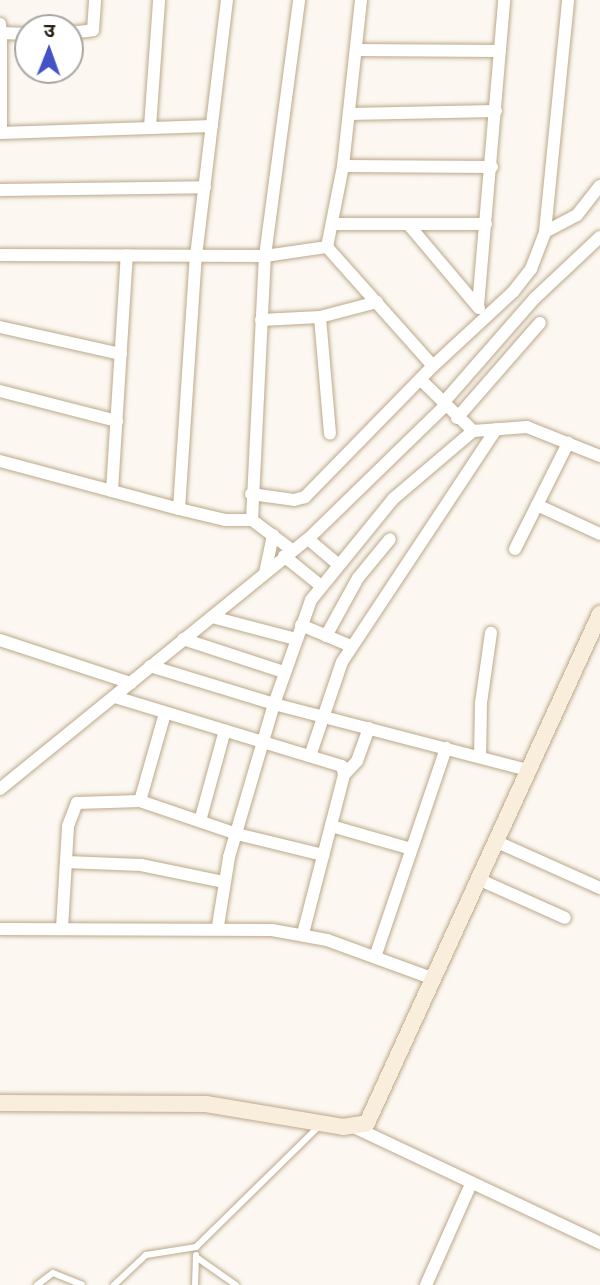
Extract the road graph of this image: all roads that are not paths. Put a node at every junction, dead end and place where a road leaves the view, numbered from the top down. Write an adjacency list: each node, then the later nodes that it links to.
1 (95, 0): 9 (street)
2 (159, 0): 15 (street)
3 (227, 0): 14 (street)
4 (299, 0): 30 (street)
5 (361, 0): 10 (street)
6 (504, 0): 11 (street)
7 (568, 0): 25 (street)
8 (1, 28): 16 (street)
9 (84, 31)
10 (356, 50): 11 (street); 13 (street)
11 (500, 51): 12 (street)
12 (496, 111): 13 (street); 18 (street)
13 (349, 114): 17 (street)
14 (212, 126): 15 (street); 20 (street)
15 (150, 127): 16 (street)
16 (0, 132)
17 (343, 166): 18 (street); 22 (street)
18 (492, 167): 24 (street)
19 (600, 186): 25 (street)
20 (205, 187): 21 (street); 29 (street)
21 (0, 190)
22 (334, 224): 23 (street); 27 (street)
23 (408, 224): 24 (street); 33 (street)
24 (486, 224): 33 (street)
25 (545, 232): 33 (street)
26 (600, 237): 42 (street)
27 (327, 247): 30 (street); 32 (street)
28 (127, 255): 29 (street); 31 (street); 38 (street)
29 (196, 256): 30 (street); 55 (street)
30 (265, 256): 35 (street)
31 (0, 259)
32 (377, 302): 34 (street); 39 (street)
33 (482, 311): 39 (street)
34 (320, 317): 35 (street); 47 (street)
35 (261, 320): 53 (street)
36 (540, 323): 43 (street)
37 (0, 327): 38 (street)
38 (121, 354): 44 (street)
39 (433, 366): 40 (street)
40 (421, 380): 42 (street); 53 (street)
41 (0, 391): 44 (street)
42 (444, 405): 43 (street); 59 (street)
43 (457, 418): 46 (street)
44 (117, 421): 52 (street)
45 (496, 429): 46 (street); 48 (street); 51 (street)
46 (473, 431): 51 (street); 63 (street)
47 (330, 434)
48 (568, 443): 49 (street); 54 (street)
49 (600, 456)
50 (0, 461): 52 (street)
51 (472, 465): 74 (street)
52 (112, 491): 55 (street)
53 (251, 494): 56 (street)
54 (537, 505): 57 (street); 61 (street)
55 (179, 509): 56 (street)
56 (252, 520): 58 (street)
57 (600, 534)
58 (273, 535): 62 (street); 64 (street)
59 (308, 539): 62 (street); 63 (street)
60 (390, 539): 70 (street)
61 (515, 550)
62 (288, 553): 64 (street); 65 (street)
63 (338, 564): 65 (street)
64 (265, 574): 67 (street)
65 (321, 586): 68 (street)
66 (600, 614): 88 (street)
67 (212, 617): 71 (street); 72 (street)
68 (301, 625): 70 (street); 72 (street)
69 (491, 633): 87 (street)
70 (326, 636): 74 (street)
71 (183, 639): 75 (street); 76 (street)
72 (296, 639): 76 (street)
73 (0, 640): 77 (street)
74 (351, 646): 81 (street)
75 (150, 666): 77 (street); 79 (street)
76 (285, 672): 79 (street)
77 (131, 683): 78 (street)
78 (115, 697): 80 (street); 90 (street)
79 (274, 704): 81 (street); 84 (street)
80 (165, 713): 83 (street); 91 (street)
81 (321, 717): 82 (street); 86 (street)
82 (369, 728): 85 (street); 89 (street)
83 (225, 730): 84 (street); 92 (street)
84 (262, 742): 86 (street); 94 (street)
85 (446, 748): 87 (street); 96 (street)
86 (310, 756): 89 (street)
87 (480, 757): 88 (street)
88 (528, 770): 95 (street)
89 (344, 775): 93 (street)
90 (0, 789)
91 (140, 801): 92 (street); 98 (street)
92 (200, 821): 94 (street)
93 (331, 826): 96 (street); 97 (street)
94 (237, 834): 97 (street); 100 (street)
95 (495, 841): 99 (street); 101 (street)
96 (411, 849): 107 (street)
97 (323, 855): 106 (street)
98 (65, 862): 100 (street); 104 (street)
99 (478, 879): 102 (street); 108 (street)
100 (225, 882): 103 (street)
101 (600, 888)
102 (565, 918)
103 (218, 926): 104 (street); 106 (street)
104 (62, 928): 105 (street)
105 (0, 929)
106 (303, 934): 107 (street)
107 (375, 957): 108 (street)
108 (434, 979): 111 (street)
109 (0, 1103): 110 (street)
110 (321, 1124): 111 (street); 114 (lane)
111 (356, 1128): 112 (street)
112 (471, 1184): 113 (street); 121 (street)
113 (600, 1243)
114 (196, 1247): 115 (lane); 118 (lane)
115 (196, 1257): 119 (lane); 120 (lane)
116 (37, 1285): 117 (lane)
117 (82, 1285)
118 (114, 1285)
119 (195, 1285)
120 (236, 1285)
121 (426, 1285)

